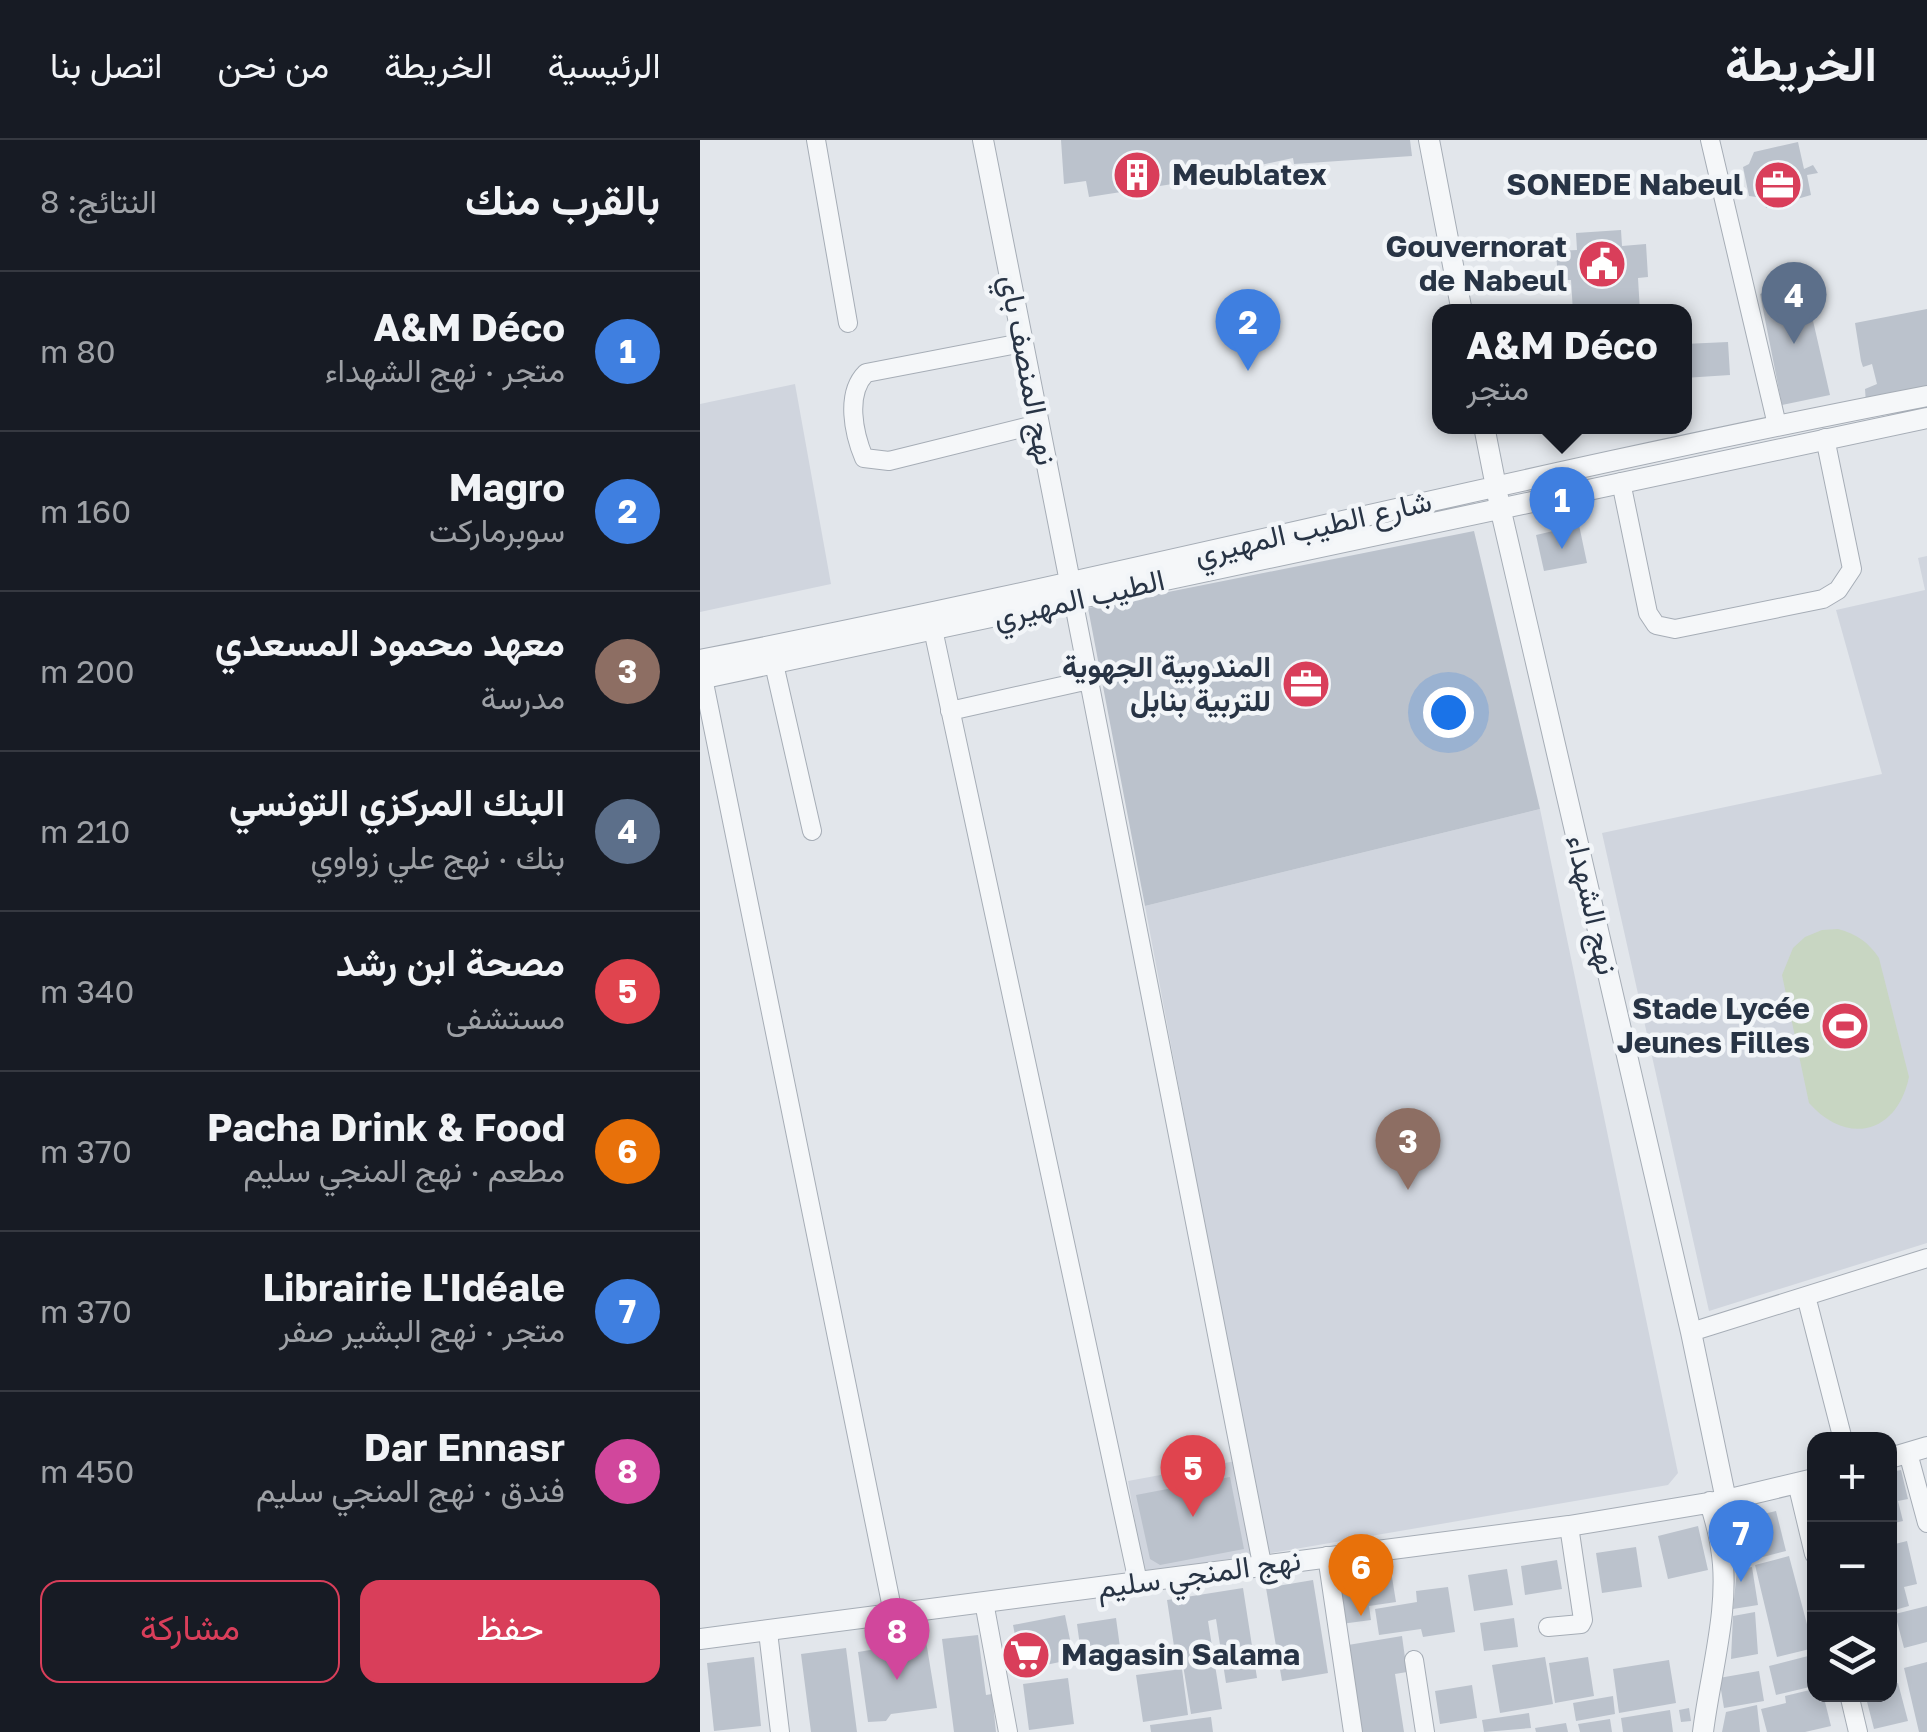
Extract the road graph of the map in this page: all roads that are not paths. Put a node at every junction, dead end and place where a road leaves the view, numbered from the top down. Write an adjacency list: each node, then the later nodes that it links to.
1 (816, 140): 6 (street)
2 (983, 140): 7 (street, نهج المنصف باي)
3 (1429, 140): 5 (street)
4 (1710, 140): 11 (street)
5 (1460, 304)
6 (848, 323)
7 (1022, 343): 10 (street, نهج المنصف باي); 10 (street)
8 (1927, 396): 11 (street, شارع الطيب المهيري)
9 (1927, 418): 13 (street)
10 (1038, 424): 16 (street, نهج المنصف باي)
11 (1778, 425): 15 (street, شارع الطيب المهيري)
12 (1486, 434): 15 (street, نهج الشهداء)
13 (1825, 438): 14 (street); 14 (street)
14 (1621, 482): 15 (street)
15 (1498, 497): 16 (street, شارع الطيب المهيري); 25 (street, نهج الشهداء)
16 (1072, 591): 17 (street, شارع الطيب المهيري); 20 (street)
17 (931, 623): 18 (street); 19 (street, شارع الطيب المهيري); 21 (street)
18 (774, 664): 19 (street); 22 (street)
19 (701, 670): 37 (street)
20 (1089, 680): 21 (street); 34 (street)
21 (950, 711): 35 (street)
22 (812, 831)
23 (1927, 1258): 24 (street)
24 (1806, 1296): 25 (street); 26 (street)
25 (1690, 1332): 29 (street, نهج الشهداء)
26 (1841, 1432)
27 (1908, 1453): 31 (street)
28 (1806, 1481): 29 (street, نهج المنجي سليم); 30 (street)
29 (1718, 1501): 32 (street, نهج المنجي سليم); 47 (street, نهج الشهداء)
30 (1810, 1522)
31 (1927, 1523)
32 (1568, 1526): 33 (street, نهج المنجي سليم); 38 (street)
33 (1327, 1556): 34 (street, نهج المنجي سليم); 45 (street)
34 (1262, 1564): 35 (street, نهج المنجي سليم)
35 (1138, 1582): 36 (street, نهج المنجي سليم)
36 (984, 1602): 37 (street, نهج المنجي سليم); 44 (street)
37 (894, 1613): 39 (street, نهج المنجي سليم)
38 (1548, 1626)
39 (768, 1632): 40 (street, نهج المنجي سليم); 43 (street)
40 (700, 1639)
41 (1414, 1660): 46 (street)
42 (1851, 1702): 48 (street)
43 (780, 1732)
44 (1008, 1732)
45 (1353, 1732)
46 (1425, 1732)
47 (1703, 1732)
48 (1858, 1732)

